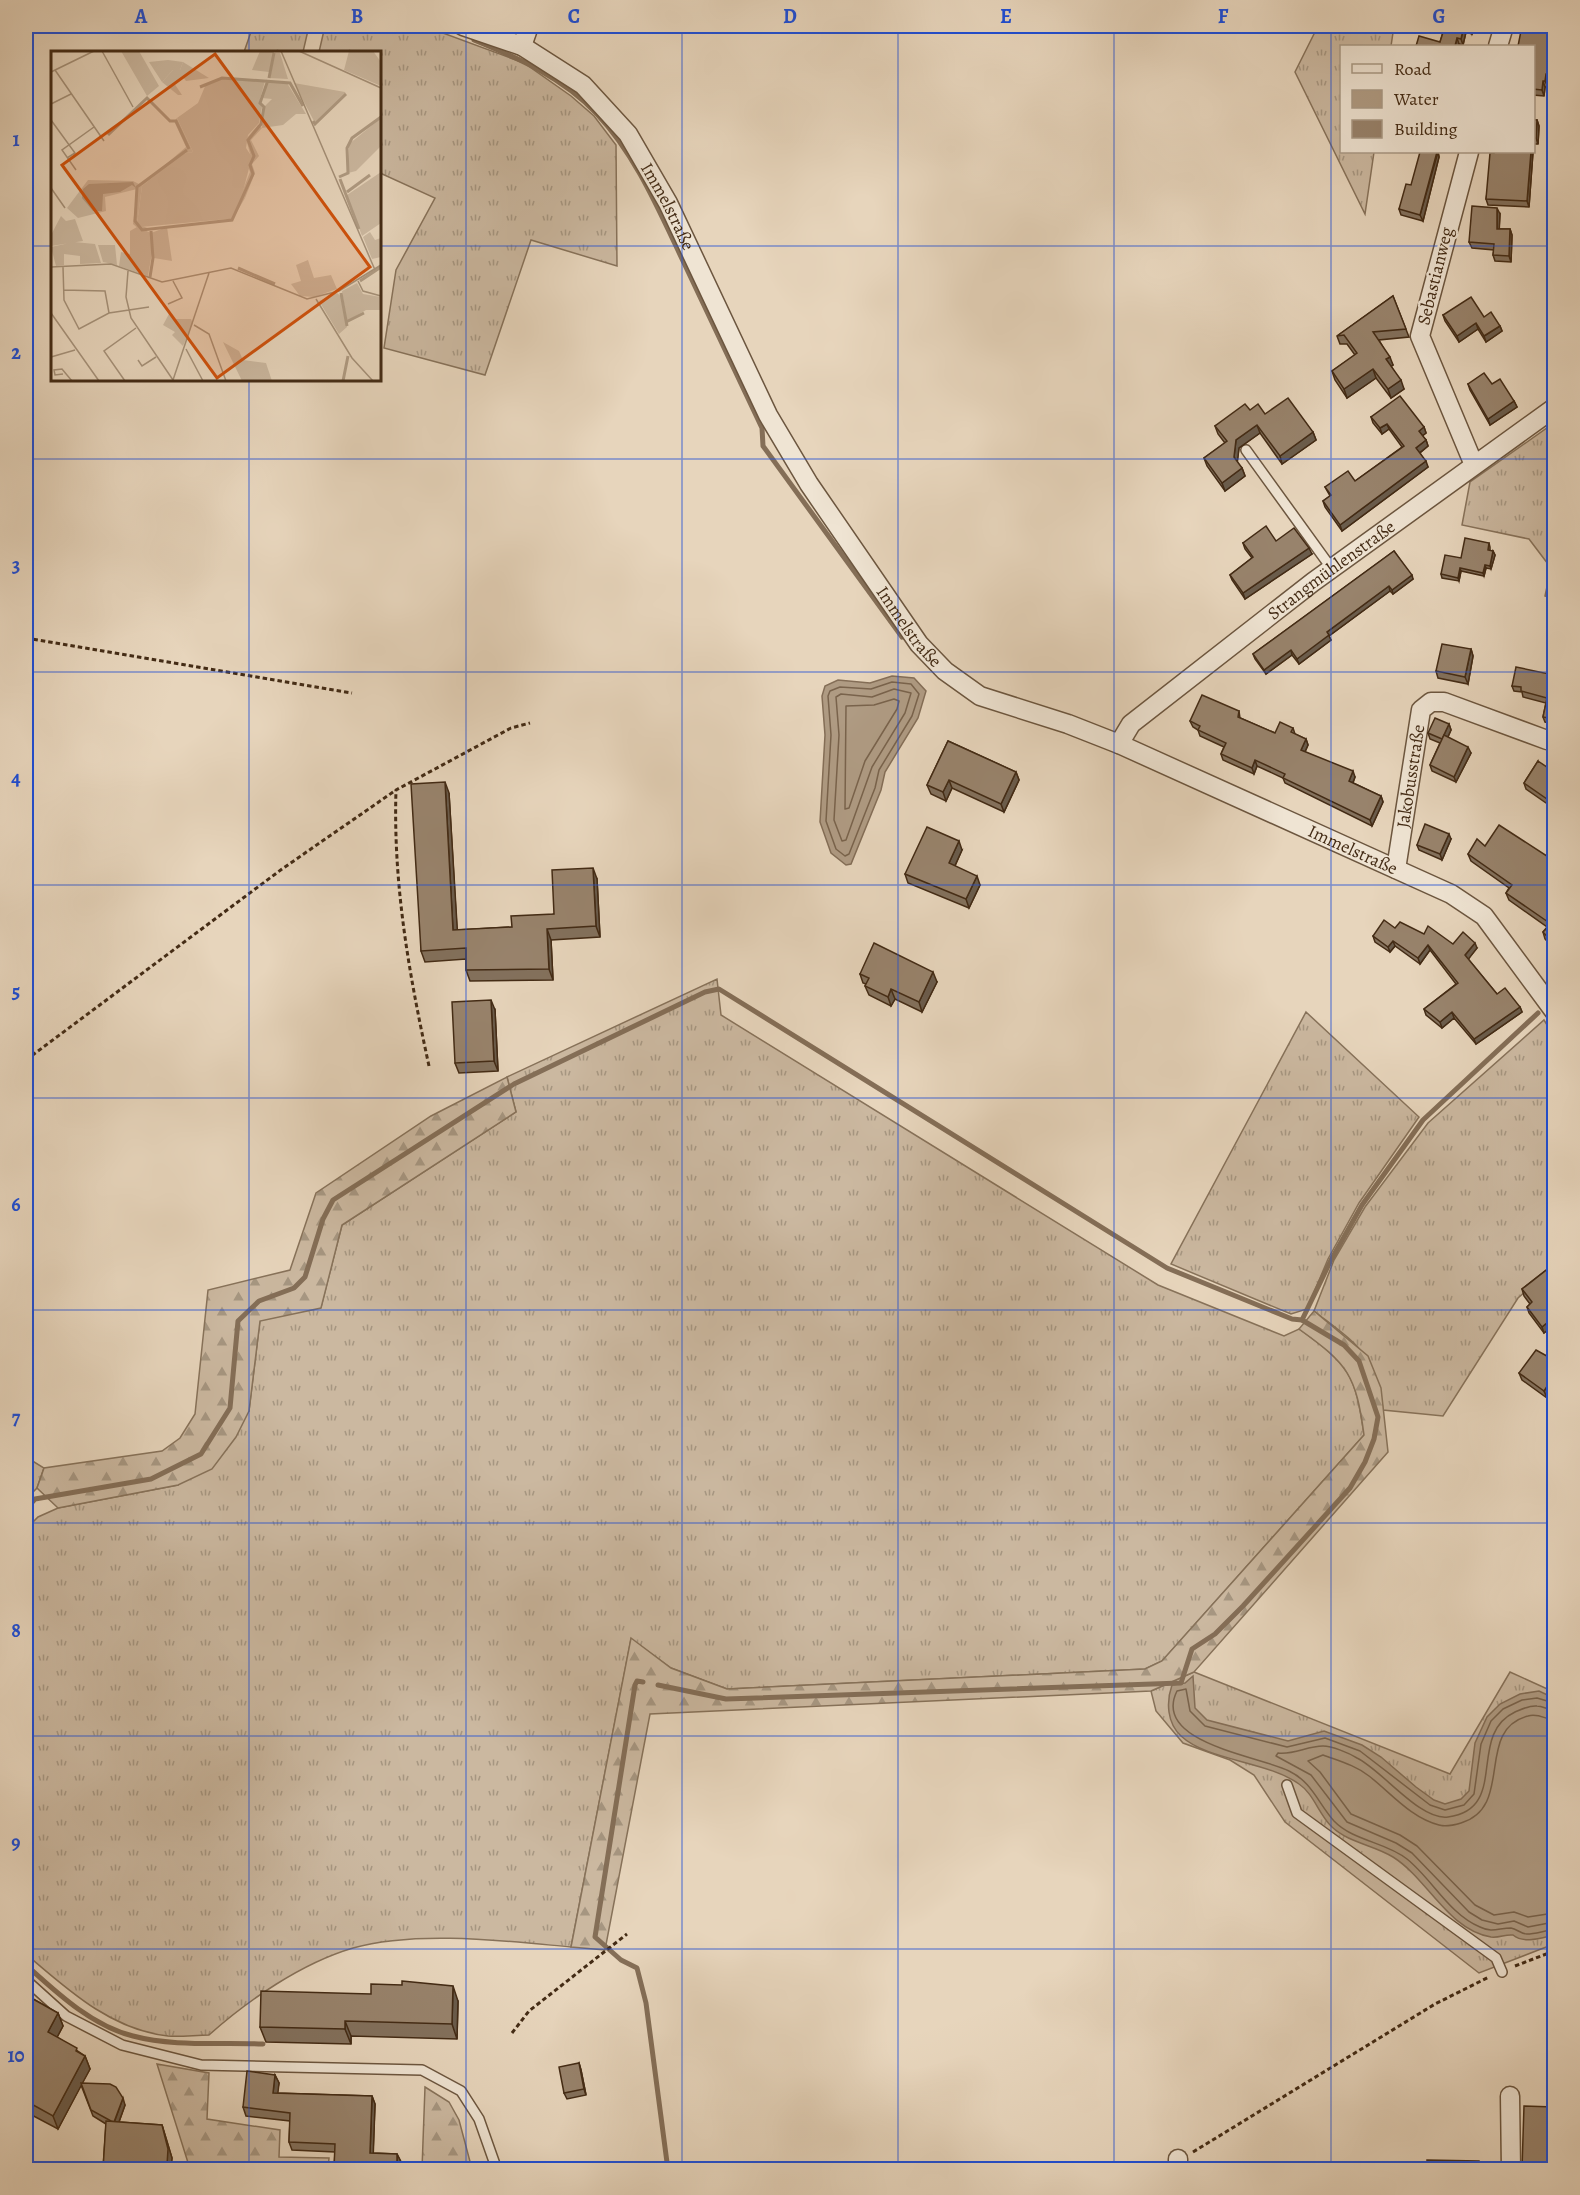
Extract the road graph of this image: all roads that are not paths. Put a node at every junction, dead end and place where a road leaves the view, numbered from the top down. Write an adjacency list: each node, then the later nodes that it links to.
1 (463, 26): 5 (street, Immelstraße)
2 (529, 26): 5 (street)
3 (1504, 26): 4 (street)
4 (1498, 45)
5 (522, 46): 12 (street, Immelstraße)
6 (1469, 153): 9 (street, Sebastianweg)
7 (1554, 408): 9 (street, Strangmühlenstraße)
8 (1246, 450): 10 (lane)
9 (1474, 465): 10 (street, Strangmühlenstraße)
10 (1332, 569): 12 (street, Strangmühlenstraße)
11 (1547, 740): 13 (street, Jakobusstraße)
12 (1119, 744): 13 (street, Immelstraße)
13 (1396, 869): 14 (street, Immelstraße)
14 (1554, 1011)
15 (1287, 1785): 16 (lane)
16 (1502, 1972)
17 (26, 1980): 19 (lane)
18 (1510, 2096): 20 (street)
19 (497, 2169)
20 (1511, 2169)

